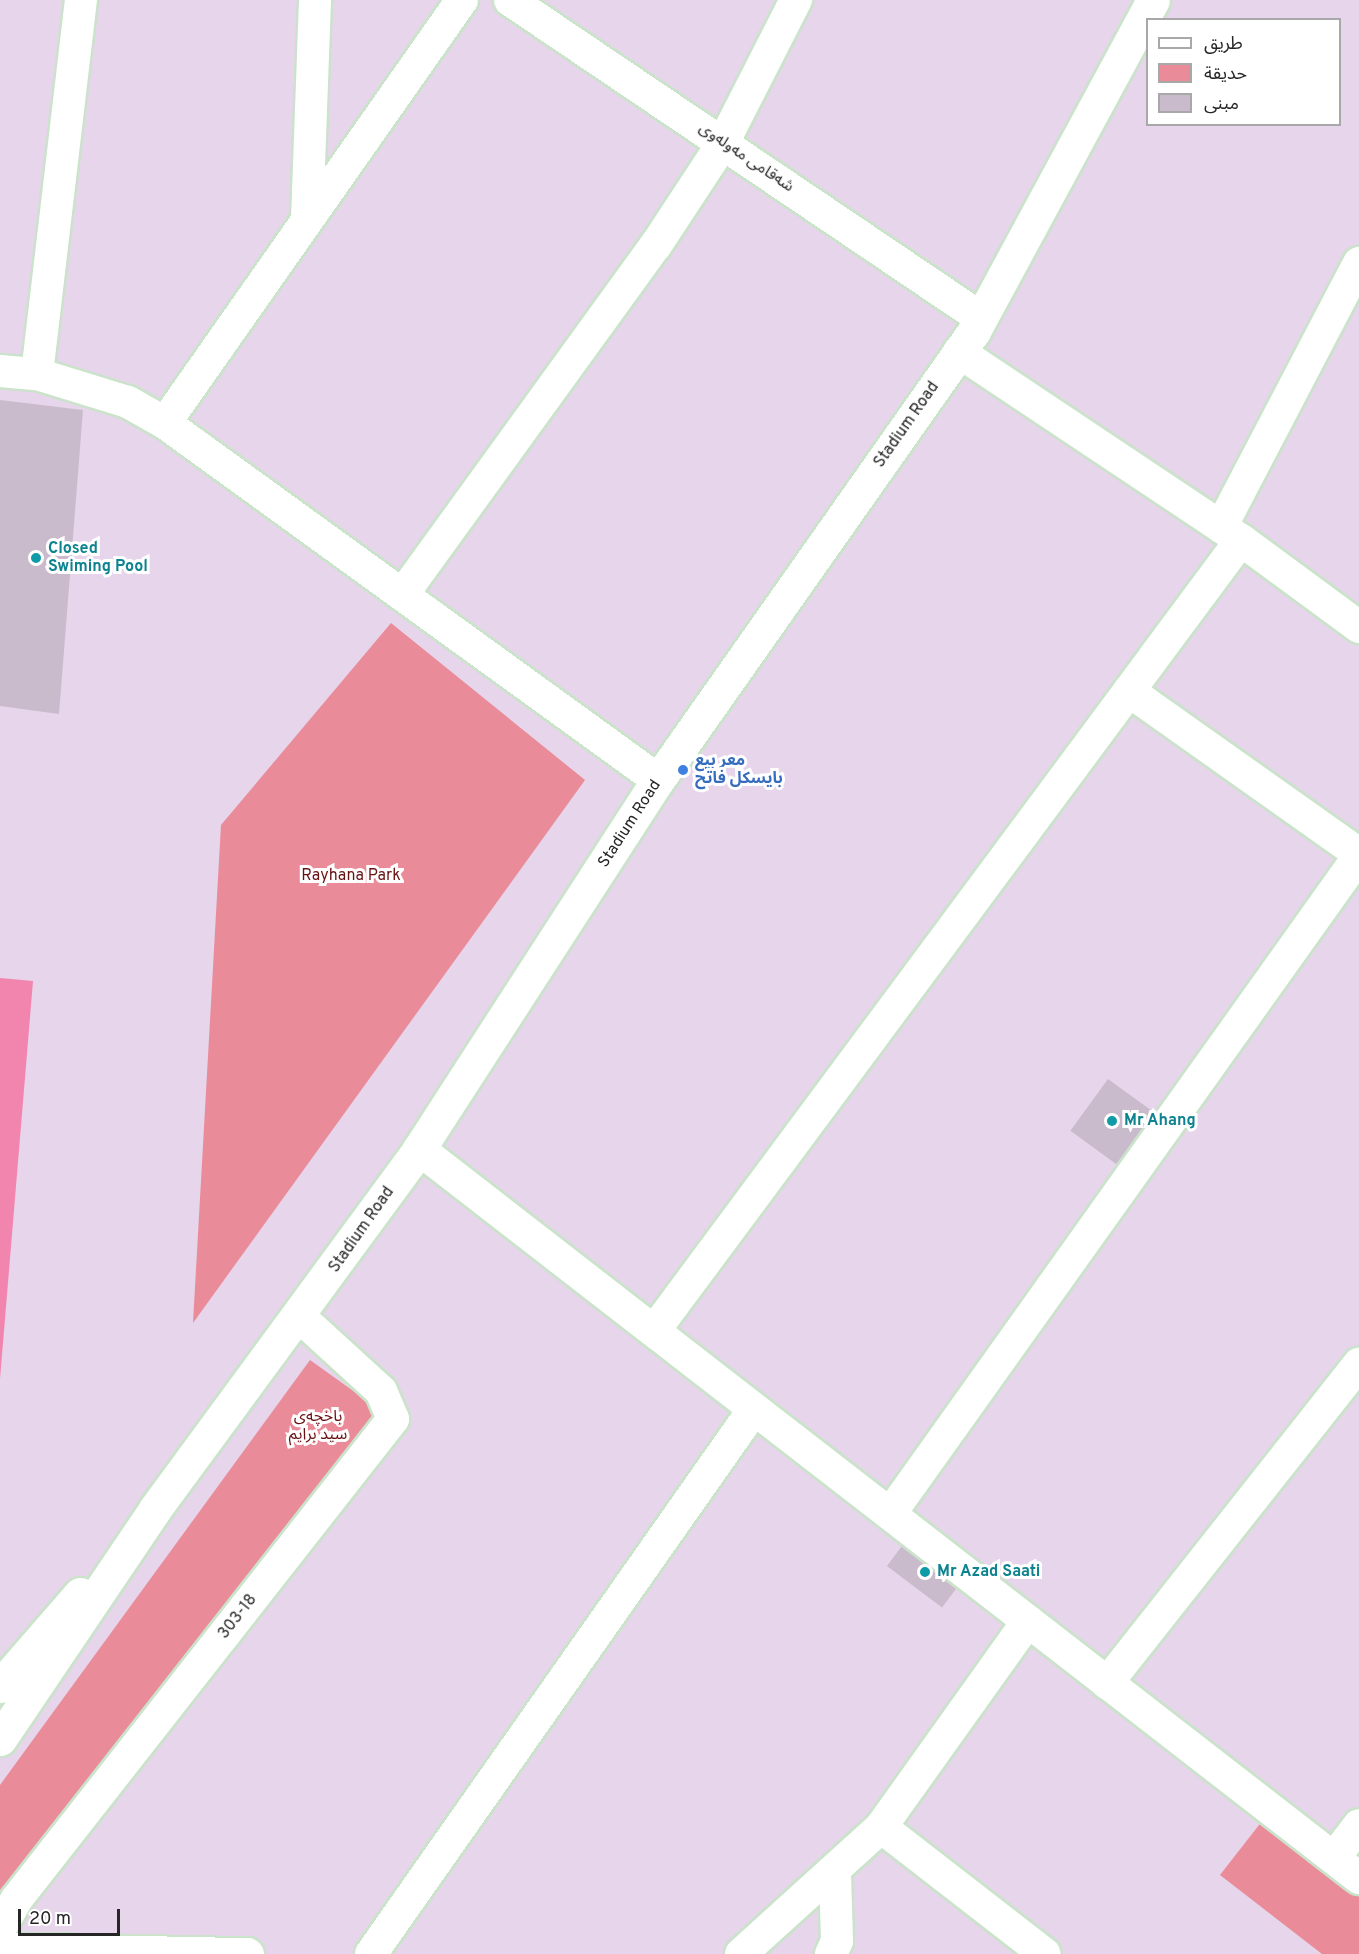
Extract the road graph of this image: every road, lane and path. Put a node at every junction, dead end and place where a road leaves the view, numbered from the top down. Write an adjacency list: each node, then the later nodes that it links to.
1 (81, 0): 13 (street)
2 (315, 0): 8 (street)
3 (462, 0): 8 (street)
4 (510, 0): 7 (street, شه‌قامی مه‌وله‌وی)
5 (796, 0): 7 (street)
6 (1153, 0): 10 (main road, Stadium Road)
7 (723, 143): 10 (street, شه‌قامی مه‌وله‌وی); 16 (street)
8 (307, 219): 14 (street)
9 (1359, 263): 15 (street)
10 (981, 318): 11 (main road, Stadium Road)
11 (959, 352): 15 (street); 19 (main road, Stadium Road)
12 (0, 371): 13 (street)
13 (37, 374): 14 (street)
14 (165, 423): 16 (street)
15 (1231, 534): 17 (street); 18 (street)
16 (403, 594): 19 (street)
17 (1359, 627)
18 (1129, 691): 20 (street); 23 (street)
19 (658, 780): 21 (main road, Stadium Road)
20 (1359, 855): 27 (street)
21 (419, 1149): 22 (main road, Stadium Road); 23 (street)
22 (300, 1317): 26 (main road, Stadium Road); 37 (street, 303-18)
23 (654, 1331): 25 (street)
24 (1359, 1364): 29 (street)
25 (754, 1409): 27 (street); 40 (street)
26 (155, 1509): 30 (main road); 31 (main road)
27 (890, 1514): 28 (street)
28 (1028, 1621): 29 (street); 33 (street)
29 (1107, 1683): 34 (street)
30 (0, 1686)
31 (0, 1739)
32 (1359, 1826): 34 (street)
33 (881, 1827): 35 (street); 43 (street)
34 (1334, 1858): 36 (street)
35 (835, 1872): 41 (street); 42 (street)
36 (1359, 1878)
37 (0, 1929)
38 (0, 1949): 39 (street)
39 (248, 1954)
40 (371, 1954)
41 (741, 1954)
42 (831, 1954)
43 (1045, 1954)

